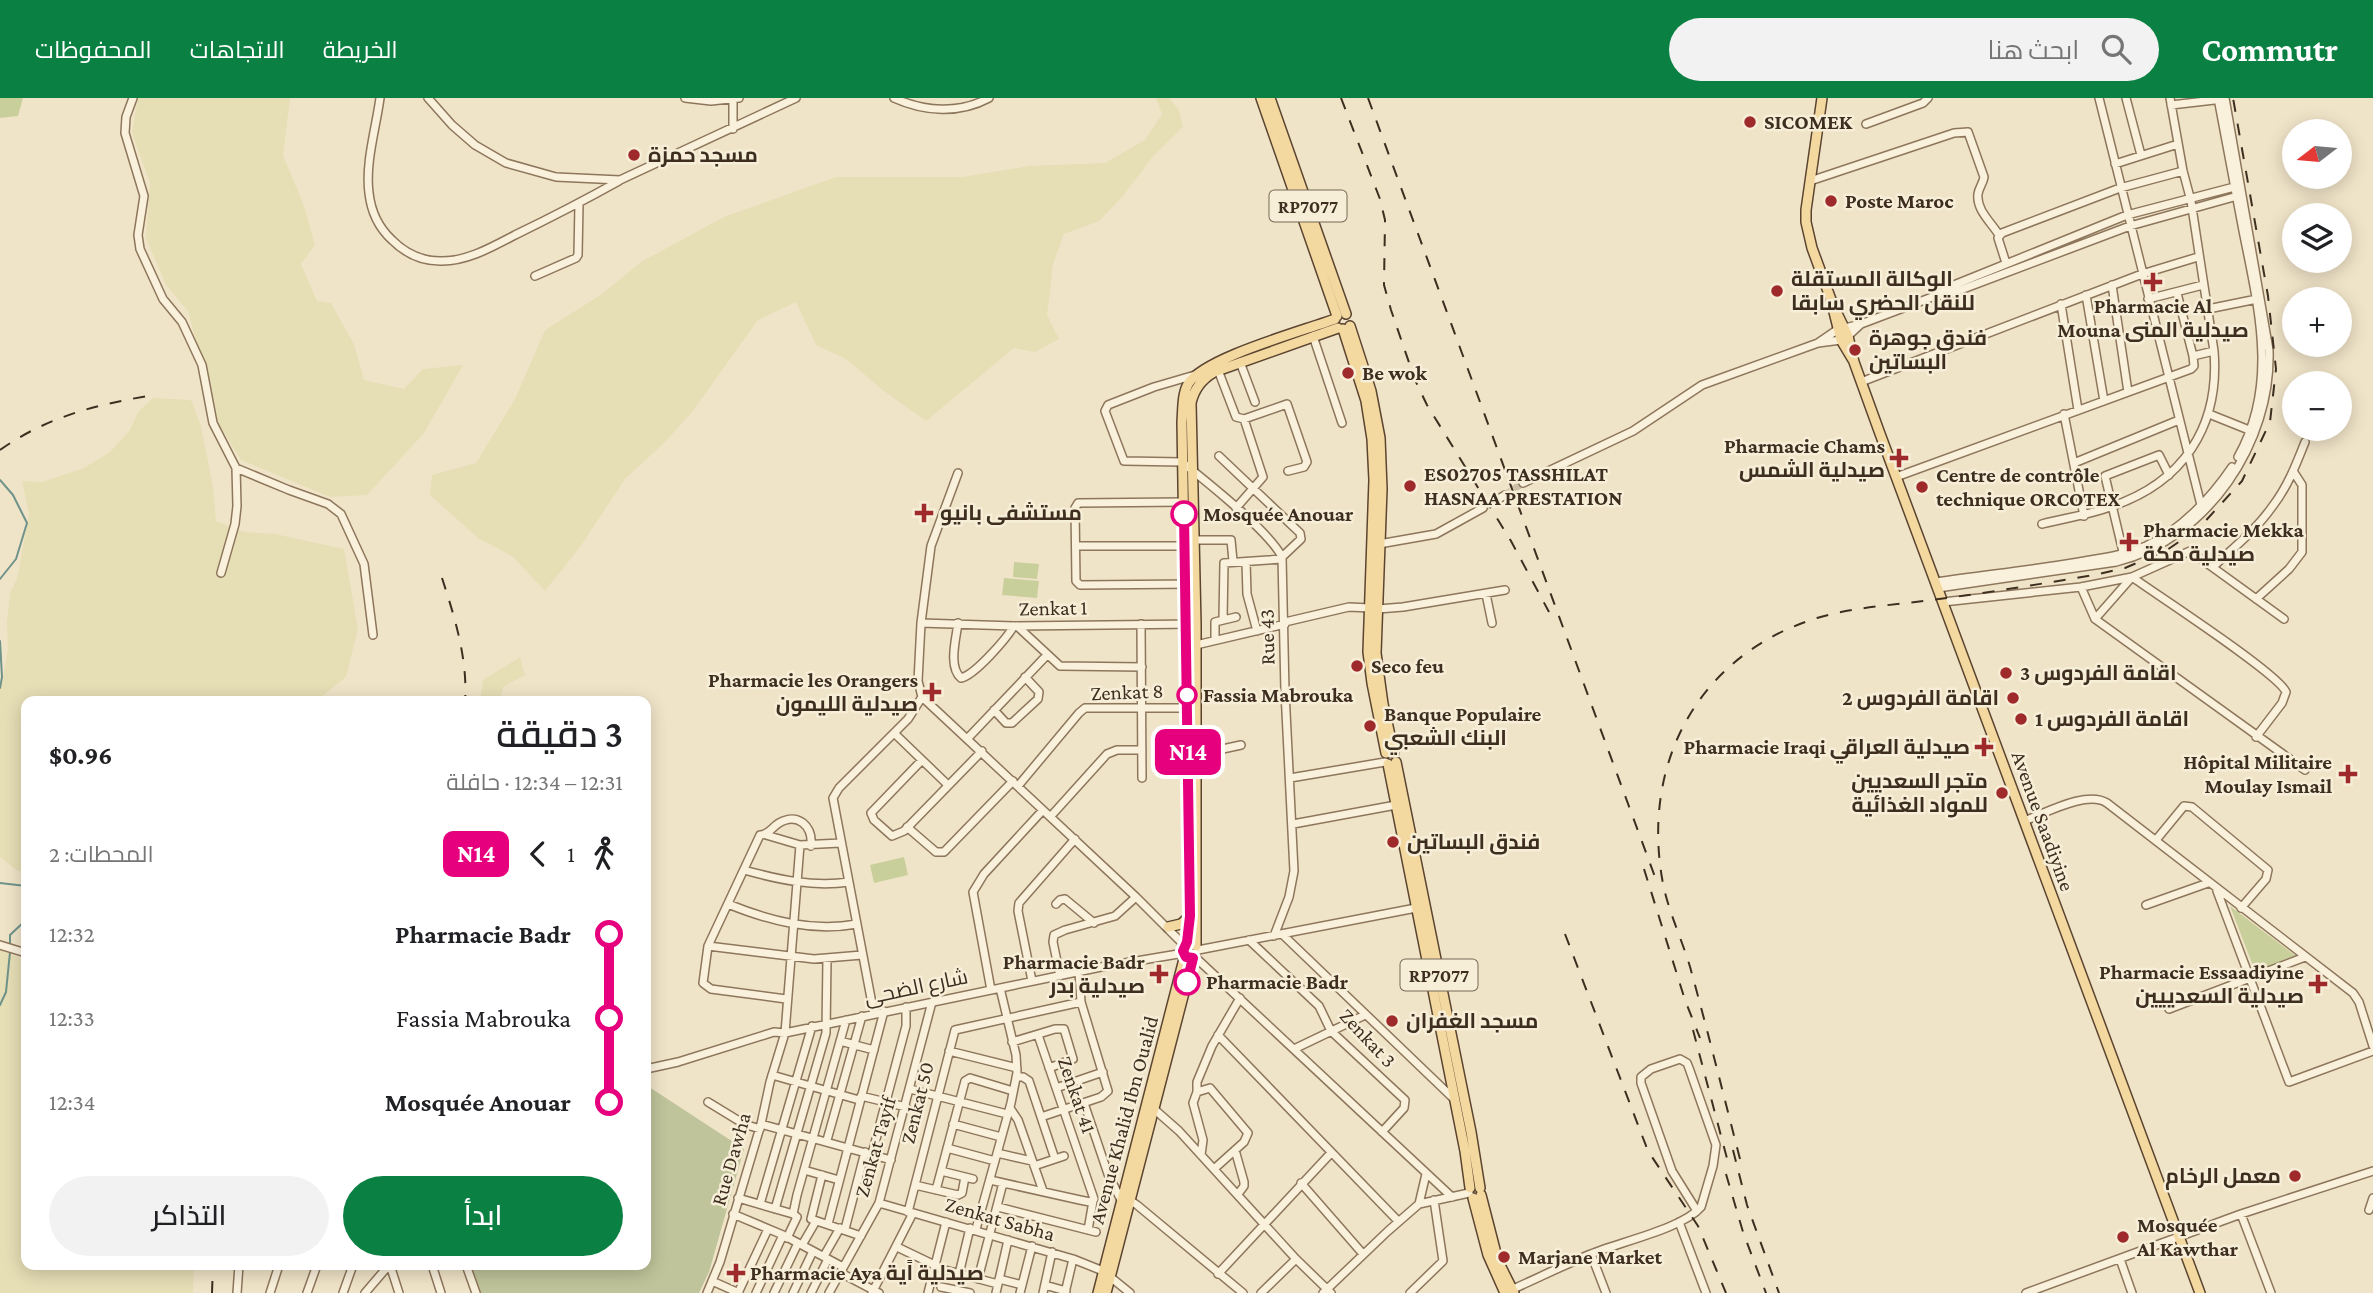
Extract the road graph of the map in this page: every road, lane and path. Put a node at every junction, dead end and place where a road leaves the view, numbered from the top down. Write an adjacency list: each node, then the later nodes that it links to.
1 (133, 98): 73 (street)
2 (380, 98): 30 (street)
3 (428, 98): 24 (street)
4 (685, 98): 5 (street)
5 (733, 98): 6 (street); 19 (street)
6 (739, 98)
7 (796, 98): 19 (street)
8 (894, 98): 9 (street)
9 (989, 98)
10 (1261, 98): 48 (main road, RP7077)
11 (1270, 98): 48 (main road, RP7077)
12 (1822, 98): 25 (main road, Avenue Saadiyine)
13 (1928, 98): 18 (street)
14 (2099, 98): 22 (street)
15 (2126, 98): 21 (street)
16 (2222, 99): 17 (street); 26 (street)
17 (2171, 102): 20 (street)
18 (1866, 124)
19 (733, 129): 24 (street)
20 (2178, 144): 21 (street); 23 (street)
21 (2141, 155): 22 (street)
22 (2115, 164): 27 (street)
23 (2183, 171): 27 (street); 29 (street)
24 (620, 180): 30 (street)
25 (1810, 181): 34 (street); 49 (main road, Avenue Saadiyine)
26 (2237, 186): 28 (street); 29 (street)
27 (2120, 188): 32 (street); 34 (street)
28 (2239, 196): 31 (street); 44 (street)
29 (2190, 197): 31 (street); 32 (street)
30 (579, 204): 38 (street)
31 (2191, 207): 33 (street); 35 (street)
32 (2127, 215): 33 (street); 36 (street)
33 (2130, 226): 37 (street); 43 (street)
34 (1999, 235): 36 (street)
35 (2198, 257): 37 (street); 40 (street)
36 (2006, 263): 43 (street)
37 (2142, 274): 39 (street); 45 (street)
38 (535, 276)
39 (2112, 285): 42 (street); 58 (street)
40 (2203, 285): 41 (street); 47 (street)
41 (2177, 293): 45 (street); 52 (street)
42 (2086, 295): 46 (street); 59 (street)
43 (1935, 296): 49 (street)
44 (2258, 298): 47 (street); 67 (street)
45 (2148, 299): 56 (street)
46 (2062, 304): 57 (street); 61 (street)
47 (2208, 309): 51 (street)
48 (1342, 322): 50 (main road, Avenue Khalid Ibn Oualid); 55 (main road); 92 (main road, RP7077); 108 (main road, RP7077)
49 (1843, 333): 57 (main road, Avenue Saadiyine); 80 (street)
50 (1313, 336): 53 (main road, Avenue Khalid Ibn Oualid); 66 (street)
51 (2214, 351): 52 (street); 63 (street)
52 (2193, 356): 56 (street)
53 (1240, 362): 54 (main road, Avenue Khalid Ibn Oualid); 60 (street)
54 (1218, 370): 64 (street); 74 (main road, Avenue Khalid Ibn Oualid)
55 (1195, 375): 71 (main road, Avenue Khalid Ibn Oualid); 71 (street)
56 (2169, 377): 58 (street); 65 (street)
57 (1861, 382): 79 (main road, Avenue Saadiyine)
58 (2128, 392): 59 (street)
59 (2104, 401): 61 (street)
60 (1255, 402)
61 (2078, 410): 62 (street)
62 (2064, 414): 72 (street); 79 (street)
63 (2209, 414): 67 (street); 70 (street)
64 (1244, 419): 75 (street); 81 (street)
65 (2179, 420): 70 (street); 72 (street)
66 (1342, 423)
67 (2253, 431): 85 (street); 94 (street)
68 (2305, 442): 76 (street)
69 (1219, 456): 81 (street)
70 (2188, 456): 78 (street); 85 (street)
71 (1182, 462): 74 (street); 84 (main road, Avenue Khalid Ibn Oualid)
72 (2074, 463): 89 (street)
73 (236, 468): 99 (street); 121 (street)
74 (1191, 469): 87 (street); 91 (main road, Avenue Khalid Ibn Oualid)
75 (1288, 471)
76 (2294, 471): 98 (street); 106 (street)
77 (958, 473): 113 (street)
78 (2169, 475): 86 (street); 86 (street)
79 (1896, 477): 102 (main road, Avenue Saadiyine)
80 (1523, 484)
81 (1254, 487): 87 (street); 95 (street)
82 (1505, 495): 83 (street)
83 (1497, 500)
84 (1184, 502): 91 (main road, Avenue Khalid Ibn Oualid); 93 (street)
85 (2201, 505): 94 (street)
86 (2112, 507): 89 (street); 94 (street)
87 (1236, 508): 95 (street)
88 (1483, 508): 92 (street)
89 (2084, 516): 90 (street)
90 (2042, 524)
91 (1190, 544): 93 (street); 96 (street); 101 (main road, Avenue Khalid Ibn Oualid)
92 (1379, 544): 108 (main road, RP7077)
93 (1077, 546): 101 (street)
94 (2124, 557): 102 (street)
95 (1282, 558): 97 (street); 115 (street, Rue 43)
96 (1233, 561): 97 (street); 110 (street)
97 (1246, 562): 120 (street)
98 (2213, 567): 100 (street); 106 (street)
99 (221, 573)
100 (2133, 577): 103 (street); 111 (street); 132 (street)
101 (1190, 584): 118 (main road, Avenue Khalid Ibn Oualid)
102 (1937, 585): 107 (main road, Avenue Saadiyine)
103 (2081, 587): 107 (street); 111 (street)
104 (1505, 590): 105 (street)
105 (1486, 594): 108 (street); 116 (street)
106 (2256, 599): 112 (street)
107 (1943, 602): 148 (main road, Avenue Saadiyine)
108 (1374, 608): 115 (street); 138 (main road, RP7077)
109 (1236, 617): 110 (street)
110 (1223, 619): 122 (street)
111 (2095, 619): 132 (street)
112 (2284, 619)
113 (921, 623): 114 (street, Zenkat 1); 127 (street)
114 (958, 623): 119 (street, Zenkat 1); 119 (street)
115 (1285, 623): 120 (street); 142 (street, Rue 43)
116 (1492, 623)
117 (1141, 624): 118 (street, Zenkat 1); 119 (street, Zenkat 1); 125 (street)
118 (1191, 624): 123 (main road, Avenue Khalid Ibn Oualid); 129 (main road, Avenue Khalid Ibn Oualid)
119 (1015, 626): 124 (street)
120 (1257, 631): 122 (street)
121 (373, 635)
122 (1215, 640): 123 (street)
123 (1196, 645): 129 (main road, Avenue Khalid Ibn Oualid)
124 (1047, 655): 125 (street); 126 (street)
125 (1142, 667): 128 (street)
126 (1025, 677): 130 (street); 130 (street)
127 (922, 697): 131 (street); 133 (street)
128 (1142, 708): 129 (street, Zenkat 8); 136 (street); 143 (street, Zenkat 8)
129 (1191, 708): 135 (main road, Avenue Khalid Ibn Oualid)
130 (994, 710): 133 (street)
131 (894, 733): 139 (street); 154 (street)
132 (2256, 737): 140 (street)
133 (968, 738): 137 (street)
134 (1241, 745): 135 (street)
135 (1193, 749): 168 (main road, Avenue Khalid Ibn Oualid); 178 (main road, Avenue Khalid Ibn Oualid)
136 (1142, 750): 141 (street); 147 (street)
137 (982, 751): 143 (street); 144 (street)
138 (1390, 759): 142 (street); 145 (main road, RP7077); 272 (main road, RP7077)
139 (922, 760): 144 (street); 150 (street)
140 (2305, 770)
141 (1142, 778)
142 (1290, 778): 149 (street, Rue 43)
143 (1015, 783): 146 (street); 150 (street, Zenkat 8)
144 (948, 785): 150 (street)
145 (1396, 805): 149 (street); 166 (main road, RP7077)
146 (1043, 810): 147 (street); 188 (street)
147 (1051, 816): 152 (street)
148 (2024, 821): 153 (street); 303 (main road, Avenue Saadiyine)
149 (1293, 824): 173 (street, Rue 43)
150 (907, 827)
151 (766, 835): 155 (street); 156 (street); 157 (street)
152 (1075, 839): 162 (street); 186 (street)
153 (2156, 840): 160 (street); 167 (street)
154 (841, 844): 156 (street); 159 (street)
155 (800, 845): 156 (street); 158 (street, Rue Dawha)
156 (811, 846)
157 (744, 870): 158 (street); 163 (street)
158 (797, 882): 159 (street); 170 (street, Rue Dawha)
159 (849, 882): 171 (street)
160 (2208, 883): 161 (street); 165 (street)
161 (2216, 889): 167 (street); 185 (street)
162 (1136, 897): 169 (street); 172 (street)
163 (728, 904): 170 (street); 176 (street)
164 (1056, 904): 169 (street)
165 (2147, 905)
166 (1416, 908): 173 (street, شارع الضحى); 230 (main road, RP7077)
167 (2242, 908): 181 (street)
168 (1190, 916): 172 (main road); 178 (main road, Avenue Khalid Ibn Oualid)
169 (1094, 923): 184 (street)
170 (794, 924): 171 (street); 180 (street, Rue Dawha)
171 (857, 924): 179 (street)
172 (1168, 927): 178 (street)
173 (1278, 935): 174 (street, شارع الضحى); 197 (street)
174 (1249, 940): 178 (street, شارع الضحى); 203 (street, Zenkat 3)
175 (1, 946): 177 (street)
176 (708, 946): 180 (street); 190 (street)
177 (21, 951)
178 (1190, 951): 183 (street, شارع الضحى); 189 (street); 236 (main road, Avenue Khalid Ibn Oualid); 277 (main road, Avenue Khalid Ibn Oualid)
179 (862, 955): 182 (street); 196 (street)
180 (792, 956): 182 (street); 190 (street, Rue Dawha)
181 (2305, 957): 185 (street); 211 (street)
182 (827, 960): 201 (street)
183 (1079, 972): 184 (street, شارع الضحى); 192 (street)
184 (1060, 976): 186 (street, شارع الضحى)
185 (2250, 977): 194 (street); 211 (street)
186 (1032, 981): 187 (street, شارع الضحى)
187 (1000, 988): 188 (street, شارع الضحى); 199 (street)
188 (991, 989): 191 (street, شارع الضحى)
189 (1240, 998): 206 (street); 210 (street)
190 (786, 999): 204 (street, Rue Dawha)
191 (932, 1002): 193 (street, شارع الضحى); 222 (street, Zenkat Tayif)
192 (1081, 1002): 199 (street); 217 (street)
193 (906, 1007): 195 (street, شارع الضحى); 233 (street)
194 (2169, 1009)
195 (884, 1012): 196 (street, شارع الضحى); 212 (street)
196 (873, 1014): 198 (street, شارع الضحى)
197 (1365, 1015): 203 (street); 230 (street)
198 (862, 1016): 200 (street, شارع الضحى); 209 (street)
199 (1006, 1017): 208 (street); 213 (street, Zenkat 50)
200 (846, 1020): 201 (street, شارع الضحى); 207 (street)
201 (826, 1023): 202 (street, شارع الضحى); 221 (street)
202 (812, 1026): 204 (street, شارع الضحى); 220 (street)
203 (1331, 1031): 210 (street); 244 (street, Zenkat 3)
204 (785, 1033): 214 (street, شارع الضحى); 218 (street, Rue Dawha)
205 (1038, 1035): 208 (street); 216 (street, Zenkat 41); 216 (street)
206 (1218, 1035): 226 (street); 252 (street)
207 (840, 1041): 209 (street); 224 (street)
208 (1012, 1042): 215 (street)
209 (854, 1045): 212 (street); 227 (street)
210 (1294, 1049): 244 (street)
211 (2373, 1049)
212 (874, 1050): 229 (street)
213 (948, 1051): 215 (street); 228 (street, Zenkat 50)
214 (651, 1068)
215 (1017, 1068): 219 (street)
216 (1049, 1068): 223 (street, Zenkat 41)
217 (1103, 1072): 223 (street); 234 (street)
218 (772, 1075): 220 (street); 241 (street, Rue Dawha)
219 (1016, 1077): 225 (street); 239 (street)
220 (795, 1082): 221 (street); 242 (street)
221 (810, 1086): 224 (street); 243 (street)
222 (910, 1088): 228 (street); 235 (street, Zenkat Tayif)
223 (1056, 1088): 238 (street, Zenkat 41)
224 (825, 1091): 227 (street); 245 (street)
225 (1013, 1091): 231 (street); 237 (street)
226 (1197, 1092): 250 (street); 253 (street)
227 (840, 1095): 229 (street); 247 (street)
228 (937, 1095): 231 (street); 269 (street, Zenkat 50)
229 (860, 1098): 233 (street); 248 (street)
230 (1455, 1100): 272 (main road, RP7077)
231 (959, 1101): 237 (street); 240 (street)
232 (708, 1102): 241 (street)
233 (885, 1102): 235 (street); 251 (street)
234 (1084, 1103): 238 (street); 277 (street)
235 (905, 1107): 257 (street, Zenkat Tayif)
236 (1154, 1109): 253 (street); 277 (main road, Avenue Khalid Ibn Oualid)
237 (1008, 1111): 246 (street); 258 (street)
238 (1064, 1111): 239 (street); 279 (street, Zenkat 41)
239 (1041, 1117): 256 (street)
240 (953, 1124): 246 (street); 249 (street)
241 (761, 1126): 242 (street); 275 (street, Rue Dawha)
242 (782, 1128): 243 (street); 281 (street)
243 (797, 1132): 245 (street); 284 (street)
244 (1382, 1132): 263 (street)
245 (812, 1137): 247 (street); 260 (street)
246 (1001, 1137): 255 (street)
247 (827, 1140): 248 (street)
248 (847, 1147): 251 (street); 265 (street)
249 (947, 1148): 255 (street); 261 (street)
250 (1235, 1150): 259 (street); 273 (street)
251 (868, 1153): 257 (street); 297 (street)
252 (1331, 1153): 268 (street); 293 (street)
253 (1201, 1155): 259 (street)
254 (1064, 1156): 256 (street)
255 (996, 1157): 258 (street); 266 (street)
256 (1055, 1159): 258 (street)
257 (891, 1160): 280 (street, Zenkat Tayif)
258 (1033, 1164): 271 (street)
259 (1214, 1169): 273 (street)
260 (804, 1170): 264 (street); 290 (street)
261 (941, 1171): 270 (street); 270 (street)
262 (2373, 1171): 289 (street)
263 (1426, 1174): 274 (street); 282 (street)
264 (821, 1175): 265 (street); 291 (street)
265 (839, 1180): 296 (street)
266 (990, 1180): 267 (street); 299 (street)
267 (1003, 1183): 271 (street); 283 (street)
268 (1301, 1183): 295 (street); 310 (street)
269 (915, 1185): 270 (street); 287 (street, Zenkat 50)
270 (936, 1190)
271 (1043, 1191): 279 (street)
272 (1475, 1193): 274 (street); 340 (main road, RP7077)
273 (1238, 1194): 295 (street)
274 (1451, 1197): 278 (street)
275 (738, 1198): 281 (street); 288 (street, Rue Dawha)
276 (2373, 1198): 285 (street)
277 (1125, 1199): 327 (main road, Avenue Khalid Ibn Oualid); 328 (street)
278 (1434, 1200): 282 (street); 364 (street)
279 (1093, 1201): 283 (street)
280 (879, 1203): 287 (street, Zenkat Sabha); 301 (street, Zenkat Tayif)
281 (760, 1204): 284 (street)
282 (1419, 1204): 293 (street)
283 (998, 1207): 300 (street)
284 (775, 1209): 290 (street)
285 (2369, 1210)
286 (1697, 1211): 286 (street); 294 (street)
287 (911, 1213): 292 (street, Zenkat Sabha); 307 (street, Zenkat 50)
288 (733, 1214): 298 (street); 331 (street, Rue Dawha)
289 (2241, 1214): 303 (street); 370 (street)
290 (795, 1215): 291 (street); 302 (street)
291 (813, 1219): 296 (street); 305 (street)
292 (946, 1222): 299 (street, Zenkat Sabha); 316 (street)
293 (1398, 1222): 310 (street)
294 (1679, 1222): 311 (street); 366 (street)
295 (1265, 1223): 314 (street); 328 (street)
296 (828, 1224): 297 (street)
297 (842, 1228): 301 (street); 312 (street)
298 (768, 1229): 302 (street); 350 (street)
299 (973, 1229): 300 (street, Zenkat Sabha); 326 (street)
300 (989, 1234): 304 (street, Zenkat Sabha); 330 (street)
301 (861, 1236): 325 (street, Zenkat Tayif)
302 (785, 1237): 305 (street); 351 (street)
303 (2179, 1237): 315 (street); 369 (main road, Avenue Saadiyine)
304 (1008, 1240): 306 (street, Zenkat Sabha); 332 (street)
305 (800, 1244): 308 (street); 352 (street)
306 (1032, 1246): 309 (street, Zenkat Sabha); 333 (street)
307 (897, 1247): 316 (street); 337 (street, Zenkat 50)
308 (813, 1251): 312 (street); 353 (street)
309 (1052, 1252): 313 (street, Zenkat Sabha); 334 (street)
310 (1363, 1254): 339 (street)
311 (1591, 1254): 340 (street); 365 (street)
312 (826, 1257): 325 (street); 354 (street)
313 (1073, 1259): 327 (street, Zenkat Sabha); 338 (street)
314 (1296, 1259): 339 (street); 363 (street)
315 (2120, 1259): 367 (street); 368 (street)
316 (934, 1266): 326 (street); 329 (street)
317 (239, 1270): 341 (street)
318 (277, 1270): 342 (street)
319 (315, 1270): 343 (street)
320 (351, 1270): 335 (street)
321 (385, 1270): 345 (street)
322 (391, 1270): 346 (street)
323 (434, 1270): 347 (street)
324 (468, 1270): 348 (street)
325 (842, 1270): 337 (street); 355 (street, Zenkat Tayif)
326 (959, 1274): 330 (street)
327 (1107, 1274): 359 (main road, Avenue Khalid Ibn Oualid); 360 (main road, Avenue Khalid Ibn Oualid); 361 (street, Zenkat Sabha)
328 (1218, 1274): 362 (street)
329 (932, 1278): 336 (street); 356 (street)
330 (978, 1279): 332 (street)
331 (712, 1281): 349 (street, Rue Dawha); 350 (street)
332 (999, 1281): 333 (street); 358 (street)
333 (1021, 1289)
334 (1044, 1289): 338 (street)
335 (344, 1290): 344 (street)
336 (941, 1290): 357 (street)
337 (875, 1292)
338 (1066, 1292)
339 (1327, 1292)
340 (1510, 1292)
341 (237, 1293)
342 (270, 1293)
343 (307, 1293)
344 (353, 1293)
345 (365, 1293)
346 (399, 1293)
347 (441, 1293)
348 (476, 1293)
349 (707, 1293)
350 (739, 1293)
351 (756, 1293)
352 (774, 1293)
353 (793, 1293)
354 (811, 1293)
355 (829, 1293)
356 (928, 1293)
357 (970, 1293)
358 (996, 1293)
359 (1098, 1293)
360 (1106, 1293)
361 (1130, 1293)
362 (1242, 1293)
363 (1261, 1293)
364 (1410, 1293)
365 (1606, 1293)
366 (1706, 1293)
367 (2026, 1293)
368 (2132, 1293)
369 (2200, 1293)
370 (2271, 1293)

